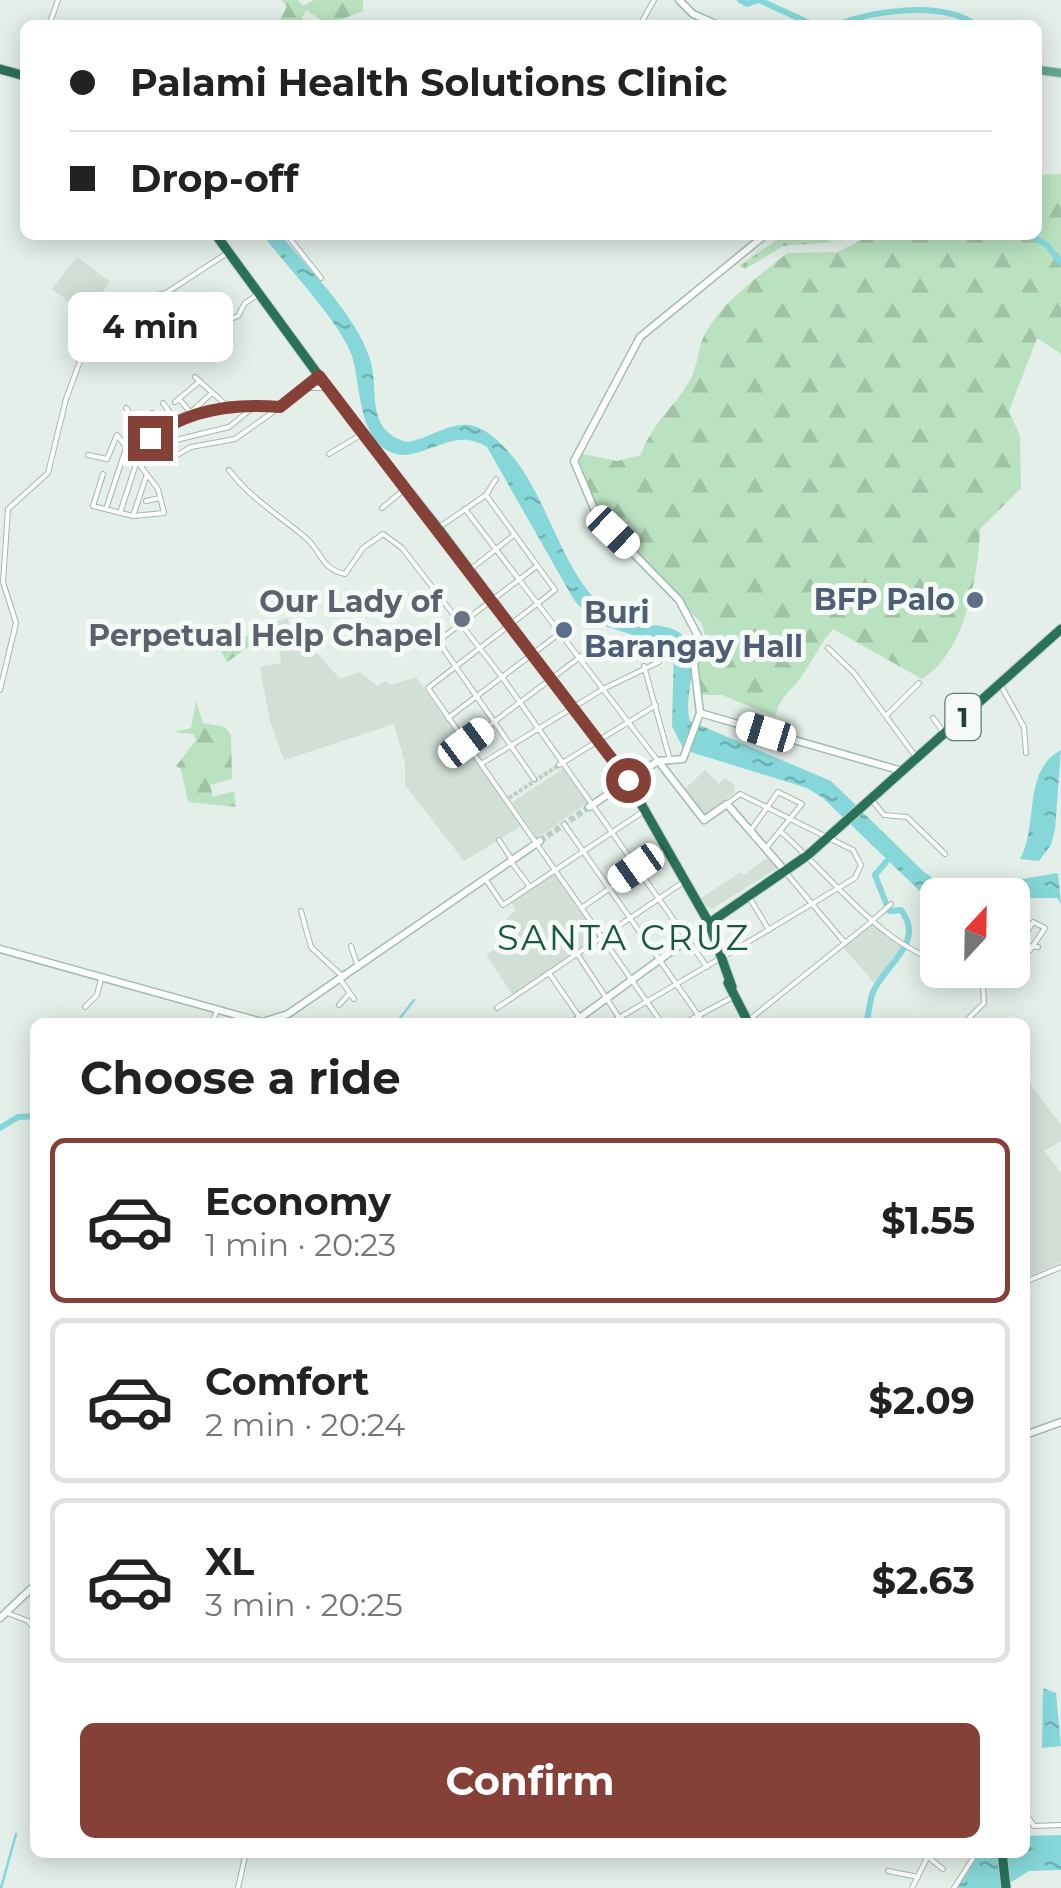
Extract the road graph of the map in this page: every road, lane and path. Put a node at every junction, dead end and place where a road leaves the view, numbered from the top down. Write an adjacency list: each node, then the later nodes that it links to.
1 (680, 0): 2 (street)
2 (706, 20)
3 (220, 240): 6 (highway)
4 (291, 240): 7 (street)
5 (759, 240): 74 (street)
6 (228, 252): 8 (highway); 69 (street)
7 (321, 278)
8 (259, 294): 9 (street); 12 (highway)
9 (207, 329): 10 (street); 11 (street)
10 (181, 340)
11 (221, 348)
12 (319, 376): 13 (highway); 14 (street)
13 (327, 387): 14 (street); 25 (highway)
14 (304, 388): 19 (street)
15 (212, 393): 17 (street); 22 (street); 22 (street)
16 (163, 403): 23 (street)
17 (228, 404): 18 (street); 22 (street)
18 (256, 405): 19 (street); 30 (street)
19 (280, 407): 29 (street)
20 (126, 408): 24 (street)
21 (152, 413): 24 (street)
22 (192, 415): 23 (street)
23 (176, 421): 24 (street)
24 (162, 428)
25 (363, 434): 27 (street); 36 (highway)
26 (126, 448): 28 (street); 30 (street); 40 (street)
27 (329, 454)
28 (88, 456)
29 (165, 462)
30 (139, 464): 33 (street); 42 (street)
31 (228, 470): 52 (street)
32 (104, 474): 40 (street)
33 (147, 475): 35 (street); 43 (street)
34 (496, 479): 37 (street)
35 (156, 486): 38 (street); 38 (street)
36 (406, 488): 39 (street); 44 (highway)
37 (486, 496): 41 (street); 45 (street)
38 (160, 498): 43 (street)
39 (382, 508)
40 (106, 510): 42 (street)
41 (464, 510): 44 (street); 46 (street)
42 (120, 513): 43 (street)
43 (134, 516)
44 (438, 528): 48 (highway)
45 (514, 536): 46 (street); 47 (street)
46 (496, 550): 48 (street); 49 (street)
47 (537, 566): 49 (street); 51 (street)
48 (470, 570): 50 (highway)
49 (519, 580): 50 (street); 51 (street)
50 (492, 600): 52 (street); 53 (highway)
51 (537, 604): 53 (street); 55 (street)
52 (462, 623): 56 (street); 62 (street)
53 (512, 624): 56 (street); 59 (highway)
54 (1061, 629): 67 (highway, 1)
55 (560, 633): 59 (street); 60 (street)
56 (480, 648): 62 (street); 64 (street)
57 (828, 648): 75 (street)
58 (588, 652): 60 (street)
59 (533, 653): 64 (street); 65 (highway)
60 (579, 658): 65 (street); 68 (street)
61 (659, 662): 63 (street)
62 (455, 666): 70 (street); 76 (street)
63 (644, 666): 68 (street); 72 (street)
64 (502, 678): 70 (street); 71 (street)
65 (552, 678): 71 (street); 73 (highway)
66 (920, 683): 75 (street)
67 (1000, 684): 81 (highway, 1); 85 (street)
68 (603, 689): 73 (street); 79 (street)
69 (0, 690)
70 (476, 696): 76 (street); 78 (street)
71 (519, 703): 78 (street); 80 (street)
72 (656, 705): 79 (street); 87 (street)
73 (573, 707): 80 (street); 82 (highway)
74 (700, 713): 87 (street); 91 (street)
75 (886, 716): 86 (street)
76 (448, 718): 83 (street)
77 (933, 718): 81 (street)
78 (494, 722): 83 (street); 84 (street)
79 (627, 722): 82 (street); 88 (street)
80 (538, 728): 84 (street); 90 (street)
81 (945, 733): 86 (highway, 1)
82 (599, 740): 90 (street); 93 (highway)
83 (466, 743): 89 (street)
84 (511, 746): 89 (street); 92 (street)
85 (1026, 753)
86 (917, 758): 91 (highway, 1)
87 (670, 760): 88 (street)
88 (658, 762): 93 (street); 95 (street)
89 (481, 764): 106 (street)
90 (560, 764): 96 (street)
91 (903, 771): 94 (highway, 1)
92 (534, 779)
93 (628, 780): 96 (street); 98 (highway)
94 (868, 802): 104 (highway, 1); 110 (street)
95 (727, 804): 97 (street); 101 (street)
96 (590, 806): 102 (street)
97 (770, 808): 99 (street); 99 (street); 101 (street)
98 (645, 810): 102 (street); 108 (highway)
99 (792, 819): 103 (street); 104 (street)
100 (564, 824): 109 (street)
101 (751, 830): 107 (street)
102 (612, 832): 109 (street); 113 (street)
103 (782, 832): 107 (street); 111 (street)
104 (828, 838): 111 (highway, 1); 120 (street)
105 (499, 840): 112 (street)
106 (539, 842): 112 (street); 114 (street)
107 (766, 848): 115 (street)
108 (666, 849): 113 (street); 117 (highway); 129 (highway)
109 (584, 852): 114 (street); 118 (street)
110 (945, 854)
111 (808, 855): 115 (highway, 1); 120 (street)
112 (511, 860): 116 (street); 119 (street)
113 (636, 868): 118 (street); 122 (street)
114 (557, 869): 119 (street); 125 (street)
115 (785, 871): 121 (highway, 1); 123 (street); 129 (highway, 1)
116 (486, 880): 119 (street); 144 (street)
117 (682, 883): 122 (street); 129 (highway)
118 (609, 887): 125 (street); 127 (street)
119 (530, 888)
120 (839, 888): 123 (street); 128 (street)
121 (749, 897): 129 (highway, 1); 131 (street)
122 (658, 899): 127 (street); 133 (street)
123 (810, 903): 131 (street); 134 (street)
124 (891, 904): 128 (street)
125 (583, 906): 132 (street)
126 (300, 911): 148 (street)
127 (630, 918): 132 (street); 142 (street)
128 (872, 921): 134 (street); 141 (street)
129 (706, 922): 133 (street); 143 (highway)
130 (1030, 927): 136 (street)
131 (769, 930): 143 (street)
132 (602, 936): 140 (street); 149 (street)
133 (687, 939): 142 (street); 145 (street)
134 (845, 943): 173 (street)
135 (350, 946): 144 (street)
136 (1036, 947): 138 (street); 139 (street)
137 (0, 948): 147 (street)
138 (1030, 948)
139 (1030, 952)
140 (578, 954): 146 (street); 154 (street)
141 (920, 954)
142 (659, 958): 149 (street); 150 (street)
143 (721, 958): 145 (street); 152 (highway)
144 (358, 966): 148 (street)
145 (707, 967): 150 (street)
146 (550, 973): 160 (street); 165 (street)
147 (101, 978): 158 (street); 159 (street)
148 (341, 978): 153 (street); 164 (street)
149 (630, 978): 154 (street); 156 (street)
150 (678, 983): 156 (street); 161 (street)
151 (985, 988): 174 (street)
152 (733, 991): 161 (street); 172 (highway)
153 (350, 993): 155 (street); 157 (street)
154 (606, 997): 166 (street); 167 (street)
155 (354, 999)
156 (647, 1002): 168 (street); 169 (street)
157 (338, 1005)
158 (85, 1007)
159 (218, 1008): 162 (street); 163 (street)
160 (498, 1008)
161 (698, 1015): 170 (street); 171 (street)
162 (214, 1018)
163 (249, 1018)
164 (275, 1018)
165 (577, 1018)
166 (582, 1018)
167 (619, 1018)
168 (623, 1018)
169 (658, 1018)
170 (693, 1018)
171 (700, 1018)
172 (745, 1018)
173 (752, 1018)
174 (970, 1018)
175 (1061, 1267): 176 (street)
176 (1030, 1280)
177 (1061, 1422): 178 (street)
178 (1030, 1433)
179 (30, 1590): 180 (street)
180 (2, 1615): 181 (street)
181 (30, 1624)
182 (1030, 1820): 183 (street)
183 (1061, 1825)
184 (245, 1858): 193 (street)
185 (928, 1858): 191 (street)
186 (932, 1858): 189 (street)
187 (973, 1858): 195 (street)
188 (1003, 1858): 196 (highway)
189 (943, 1869)
190 (888, 1871): 191 (street)
191 (918, 1877): 192 (street)
192 (913, 1886): 194 (street)
193 (238, 1888)
194 (922, 1888)
195 (954, 1888)
196 (1006, 1888)

